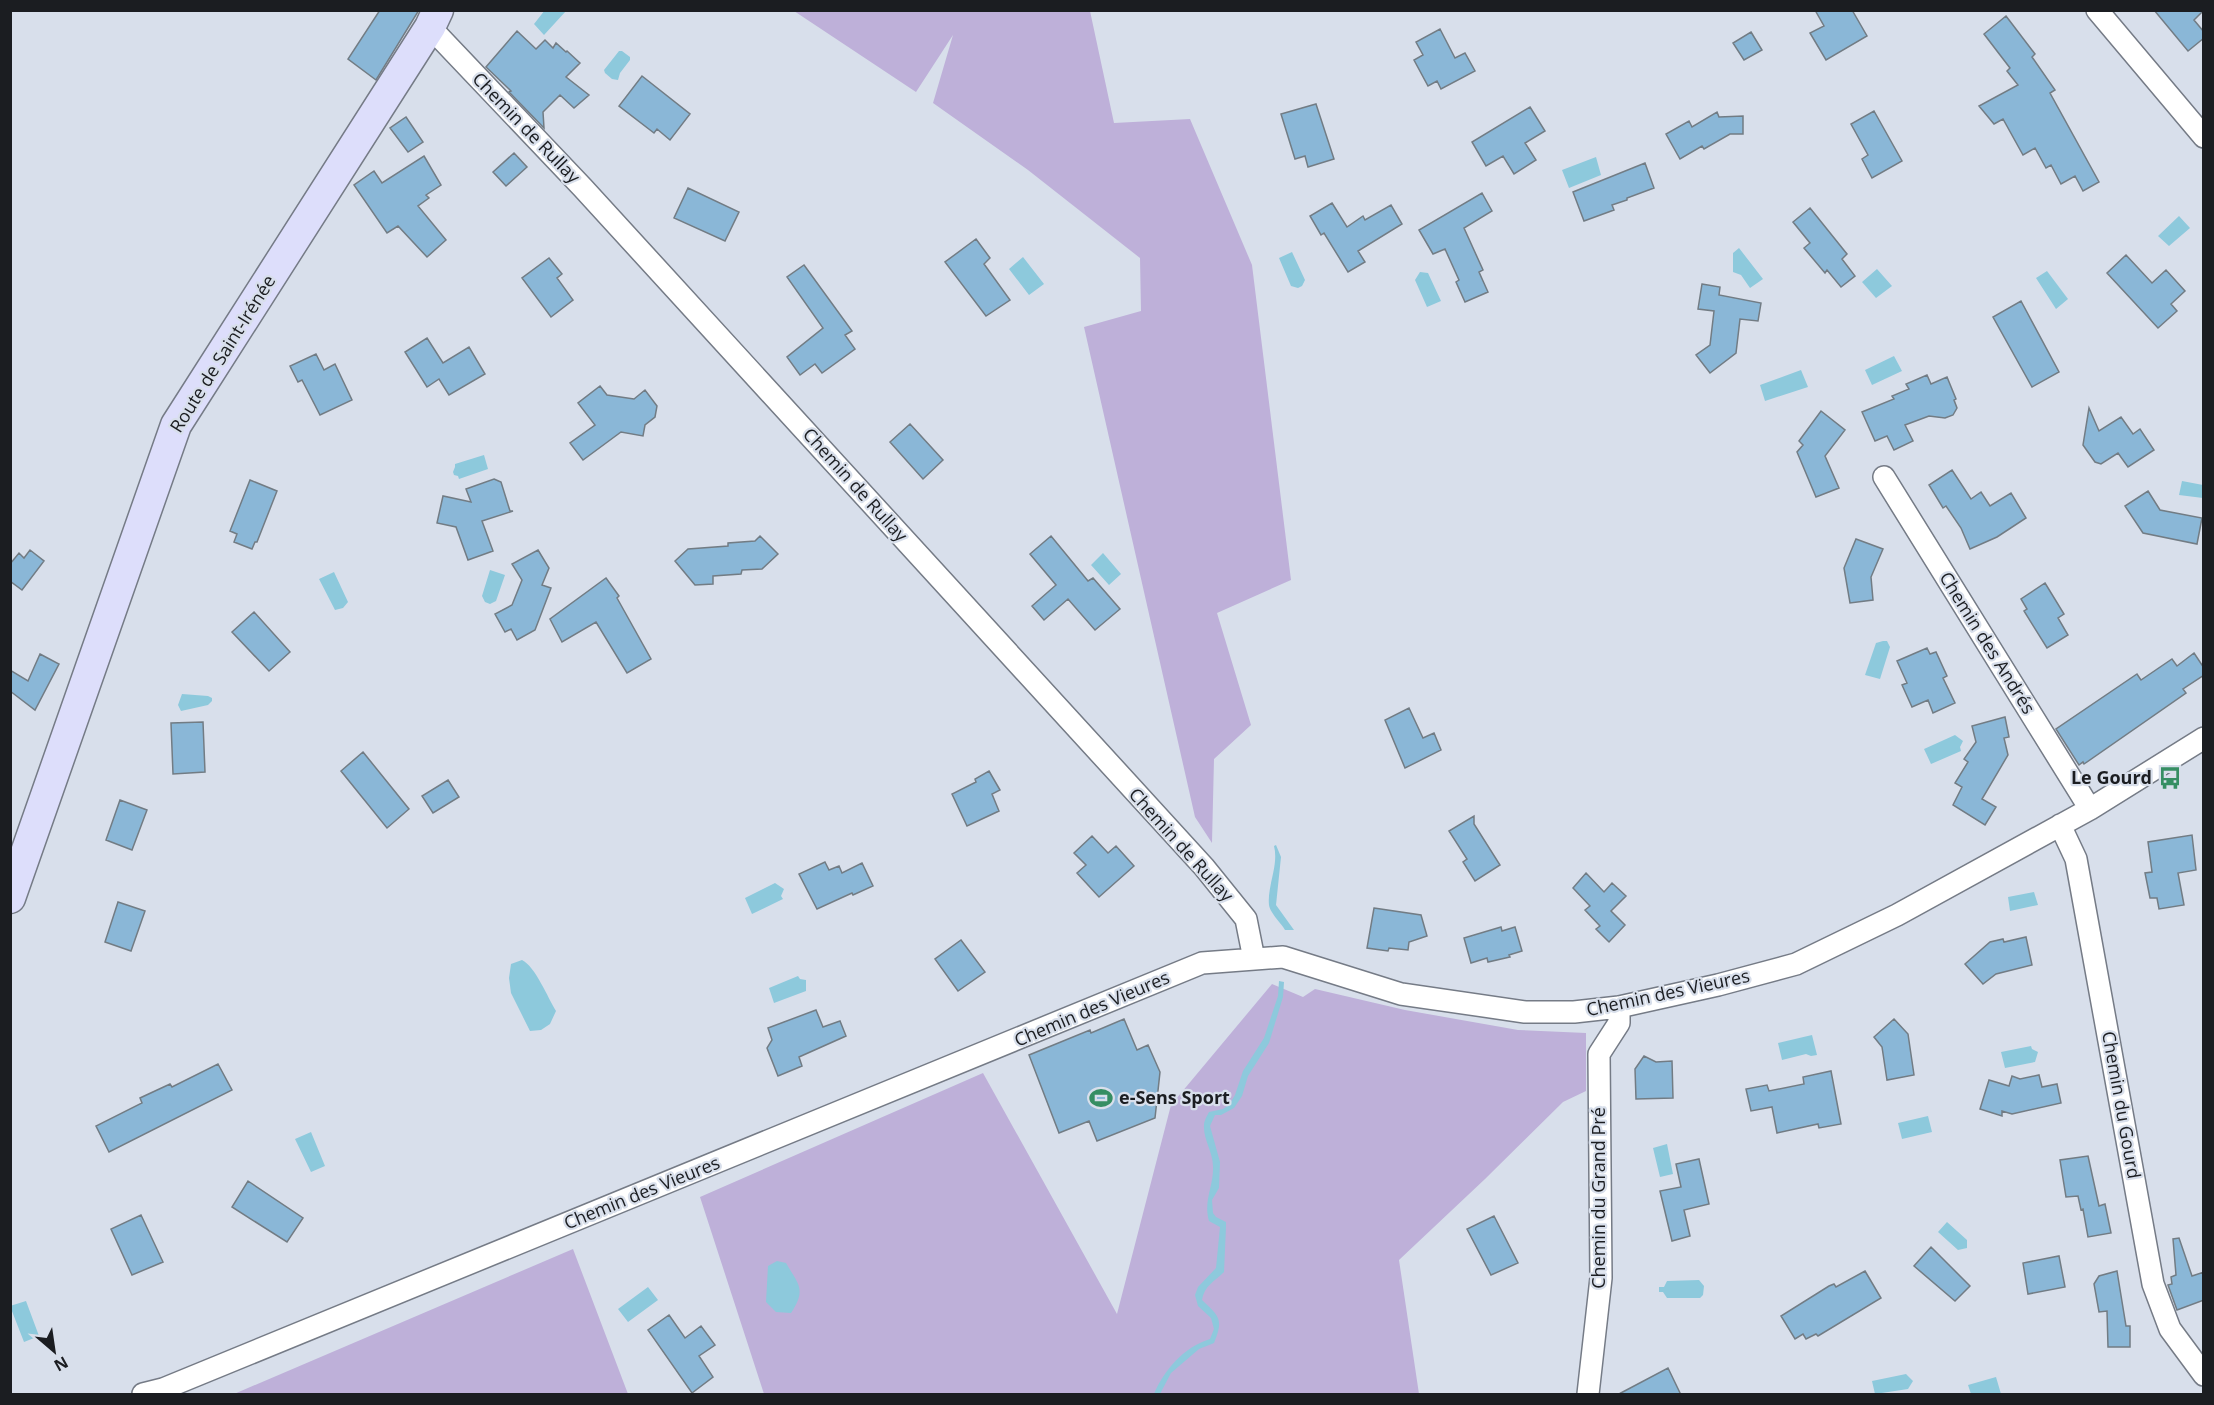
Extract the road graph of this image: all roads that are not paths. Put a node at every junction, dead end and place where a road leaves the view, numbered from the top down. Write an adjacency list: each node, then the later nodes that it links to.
1 (2097, 10): 3 (street)
2 (434, 19): 8 (street, Route de Saint-Irénée); 9 (street, Chemin de Rullay)
3 (2204, 137)
4 (1884, 477): 6 (street, Chemin des Andrés)
5 (2204, 738): 6 (street)
6 (2090, 809): 7 (street)
7 (2060, 825): 10 (street, Chemin des Vieures); 11 (street, Chemin du Gourd)
8 (10, 898)
9 (1254, 959): 10 (street, Chemin des Vieures); 12 (street, Chemin des Vieures)
10 (1619, 1006): 13 (street, Chemin du Grand Pré)
11 (2204, 1375)
12 (143, 1395)
13 (1588, 1395)

